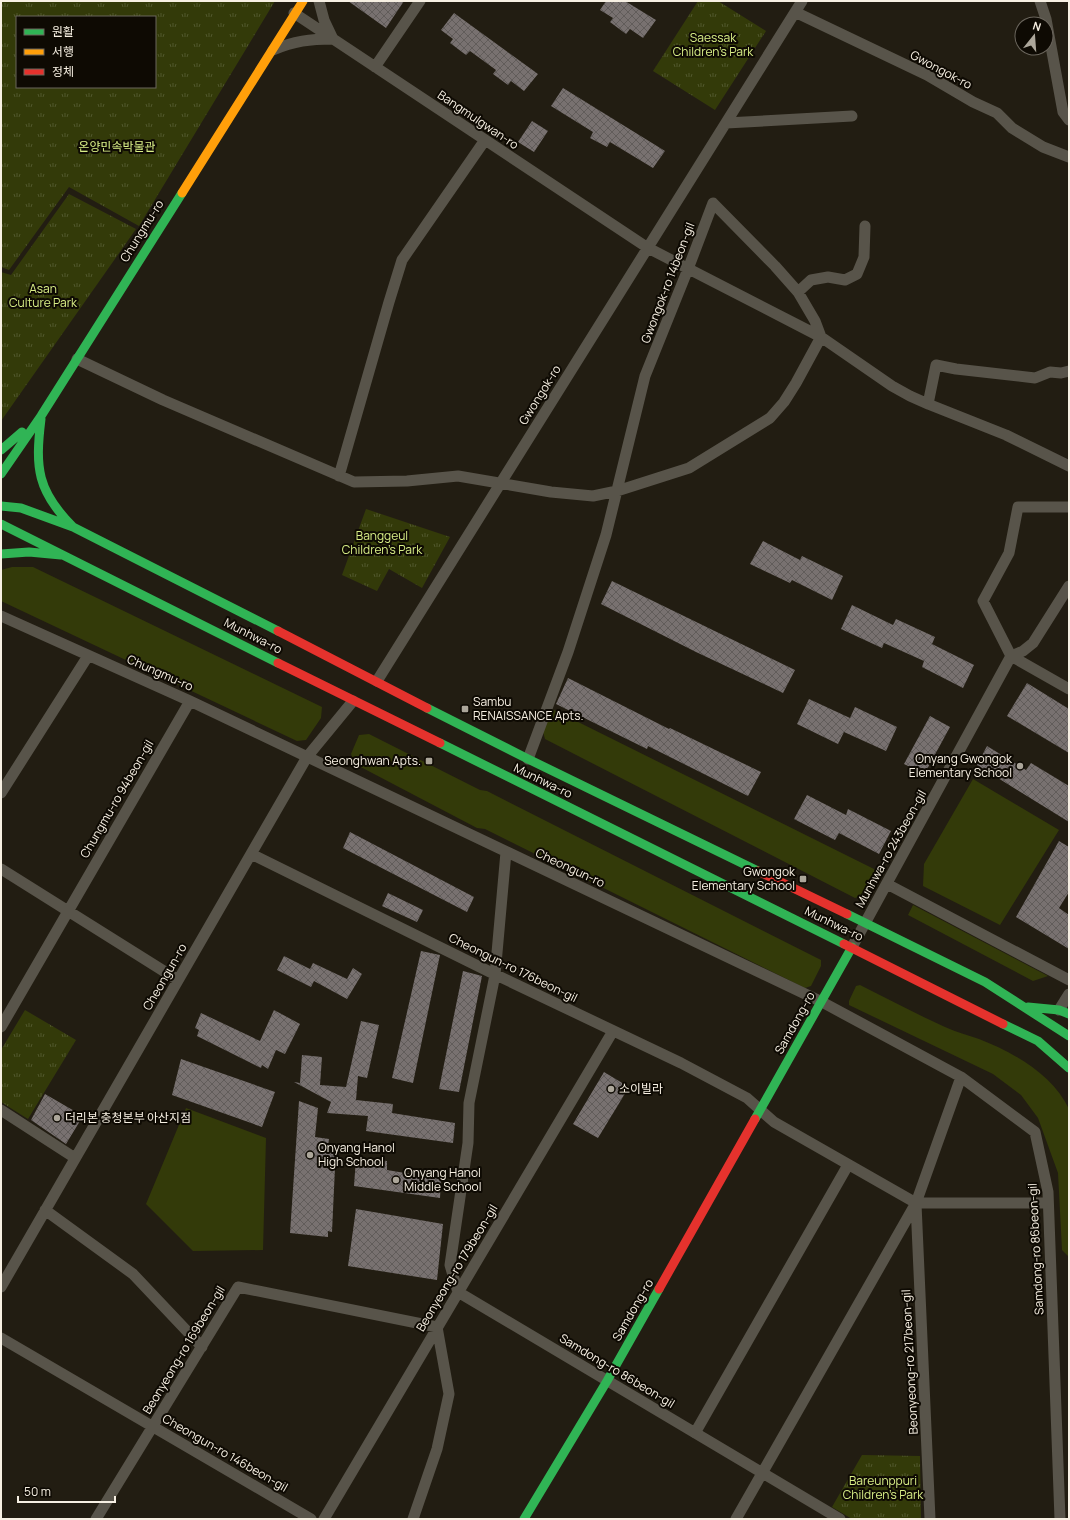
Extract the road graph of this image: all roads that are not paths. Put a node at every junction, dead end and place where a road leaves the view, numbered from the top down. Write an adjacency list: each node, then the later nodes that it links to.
1 (303, 1): 7 (main road, Chungmu-ro)
2 (319, 1): 8 (street)
3 (420, 1): 10 (street)
4 (802, 1): 6 (street, Gwongok-ro)
5 (1040, 1): 12 (street)
6 (795, 12): 13 (street, Gwongok-ro); 15 (street, Gwongok-ro)
7 (294, 13): 8 (street, Bangmulgwan-ro); 9 (main road, Chungmu-ro)
8 (333, 39): 9 (street); 10 (street, Bangmulgwan-ro)
9 (271, 51): 21 (main road, Chungmu-ro)
10 (375, 67): 14 (street, Bangmulgwan-ro)
11 (852, 116): 13 (street)
12 (1069, 120)
13 (726, 123): 17 (street, Gwongok-ro)
14 (485, 140): 17 (street, Bangmulgwan-ro); 28 (street)
15 (1069, 157)
16 (865, 226): 19 (street)
17 (648, 248): 18 (street, Bangmulgwan-ro); 29 (street, Gwongok-ro)
18 (688, 269): 19 (street, Gwongok-ro 14beon-gil); 20 (street, Bangmulgwan-ro); 30 (street, Gwongok-ro 14beon-gil)
19 (798, 292): 20 (street, Gwongok-ro 14beon-gil)
20 (821, 337): 23 (street); 30 (street)
21 (77, 359): 24 (main road, Chungmu-ro); 28 (street)
22 (1069, 371): 23 (street)
23 (928, 404): 26 (street)
24 (41, 416): 25 (main road); 27 (main road, Chungmu-ro); 34 (main road)
25 (1, 450)
26 (1069, 466)
27 (1, 474)
28 (339, 476): 29 (street)
29 (501, 482): 30 (street); 41 (street, Gwongok-ro)
30 (617, 491): 46 (street, Munhwa-ro)
31 (1, 506): 34 (main road, Munhwa-ro)
32 (1069, 507): 40 (street)
33 (1, 524): 36 (main road, Munhwa-ro)
34 (73, 527): 41 (main road, Munhwa-ro)
35 (1, 554): 36 (main road)
36 (61, 555): 44 (main road, Munhwa-ro)
37 (1069, 586): 40 (street)
38 (1, 616): 39 (street, Chungmu-ro)
39 (88, 656): 43 (street, Chungmu-ro); 47 (street)
40 (1011, 656): 42 (street); 51 (street, Munhwa-ro 243beon-gil)
41 (377, 680): 46 (main road, Munhwa-ro)
42 (1069, 689)
43 (190, 701): 45 (street, Chungmu-ro); 52 (street, Chungmu-ro 94beon-gil)
44 (353, 701): 45 (street, Cheongun-ro); 54 (main road, Munhwa-ro)
45 (307, 757): 48 (street, Cheongun-ro); 49 (street, Cheongun-ro)
46 (528, 759): 53 (main road, Munhwa-ro)
47 (1, 793)
48 (506, 852): 55 (street); 59 (street, Cheongun-ro)
49 (251, 854): 55 (street, Cheongun-ro 176beon-gil); 56 (street, Cheongun-ro)
50 (1, 869): 52 (street)
51 (887, 884): 53 (street, Munhwa-ro 243beon-gil); 57 (street)
52 (68, 910): 56 (street); 62 (street, Chungmu-ro 94beon-gil)
53 (865, 924): 54 (street, Munhwa-ro 243beon-gil); 60 (main road, Munhwa-ro)
54 (852, 948): 59 (main road, Samdong-ro); 65 (main road, Munhwa-ro)
55 (495, 975): 63 (street, Cheongun-ro 176beon-gil); 75 (street)
56 (178, 980): 69 (street, Cheongun-ro)
57 (1069, 980)
58 (1069, 994): 61 (street)
59 (822, 1002): 66 (street, Samdong-ro 86beon-gil); 68 (main road, Samdong-ro)
60 (1023, 1006): 61 (main road); 64 (main road, Munhwa-ro)
61 (1064, 1012)
62 (1, 1027)
63 (613, 1031): 68 (street, Cheongun-ro 176beon-gil); 75 (street, Beonyeong-ro 179beon-gil)
64 (1069, 1036)
65 (1069, 1068)
66 (961, 1077): 71 (street, Samdong-ro 86beon-gil); 72 (street)
67 (1, 1110): 69 (street)
68 (761, 1111): 70 (street); 79 (main road, Samdong-ro)
69 (75, 1158): 73 (street, Cheongun-ro)
70 (848, 1165): 72 (street); 81 (street)
71 (1048, 1203): 72 (street); 91 (street, Samdong-ro 86beon-gil)
72 (916, 1204): 82 (street); 90 (street, Beonyeong-ro 217beon-gil)
73 (45, 1210): 74 (street, Cheongun-ro); 78 (street)
74 (1, 1287)
75 (458, 1292): 76 (street, Beonyeong-ro 179beon-gil); 79 (street, Samdong-ro 86beon-gil)
76 (437, 1327): 78 (street, Beonyeong-ro 169beon-gil); 85 (street, Beonyeong-ro 179beon-gil); 86 (street)
77 (1, 1338): 80 (street, Cheongun-ro 146beon-gil)
78 (202, 1347): 80 (street, Beonyeong-ro 169beon-gil)
79 (607, 1381): 81 (street, Samdong-ro 86beon-gil); 87 (main road, Samdong-ro)
80 (153, 1426): 83 (street, Beonyeong-ro 169beon-gil); 84 (street, Cheongun-ro 146beon-gil)
81 (695, 1433): 82 (street, Samdong-ro 86beon-gil)
82 (762, 1473): 88 (street); 89 (street, Samdong-ro 86beon-gil)
83 (96, 1519)
84 (311, 1519)
85 (324, 1519)
86 (413, 1519)
87 (524, 1519)
88 (736, 1519)
89 (840, 1519)
90 (930, 1519)
91 (1060, 1519)

